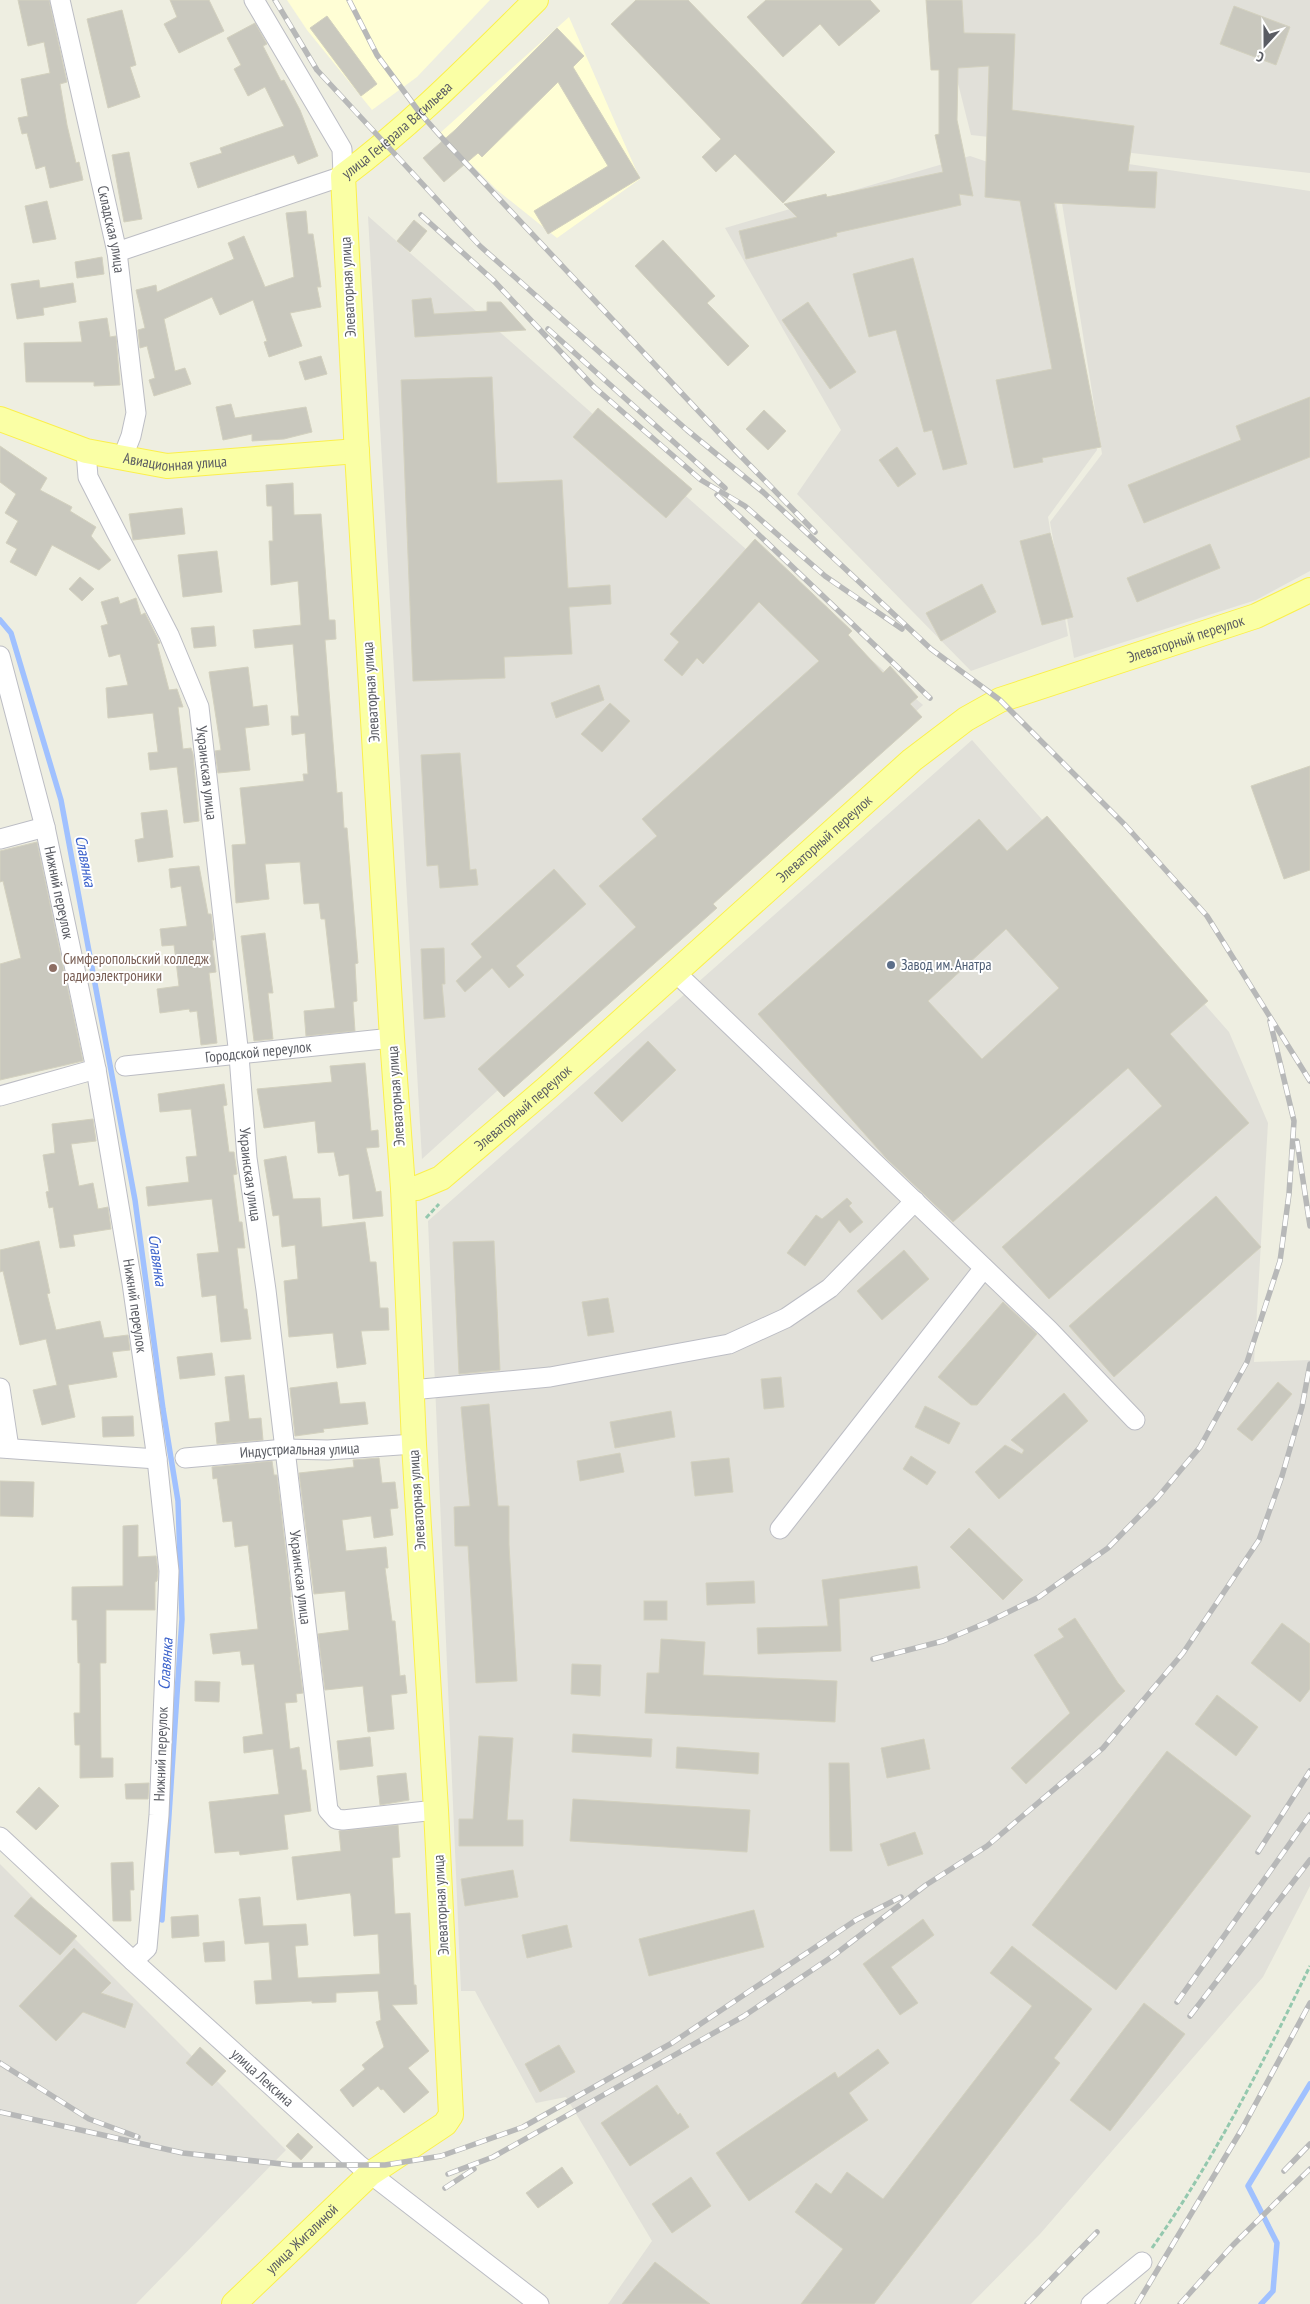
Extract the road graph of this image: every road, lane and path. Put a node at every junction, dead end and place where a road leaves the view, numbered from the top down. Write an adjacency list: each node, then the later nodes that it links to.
1 (60, 0): 5 (street, Складская улица)
2 (254, 0): 4 (street, Элеваторная улица)
3 (536, 0): 4 (main road, улица Генерала Васильева)
4 (343, 176): 5 (street, улица Генерала Васильева); 8 (main road, Элеваторная улица)
5 (117, 252): 9 (street, Складская улица)
6 (0, 419): 7 (main road, Авиационная улица)
7 (86, 451): 9 (main road, Авиационная улица); 16 (street, Украинская улица)
8 (357, 451): 9 (main road, Авиационная улица); 15 (main road, Элеваторная улица)
9 (122, 459)
10 (1310, 590): 14 (main road, Элеваторный переулок)
11 (0, 656): 12 (street, Нижний переулок)
12 (45, 827): 13 (street); 18 (street, Нижний переулок)
13 (0, 838)
14 (675, 972): 20 (main road, Элеваторный переулок); 22 (street)
15 (392, 1038): 16 (street, Городской переулок); 20 (main road, Элеваторная улица)
16 (239, 1056): 17 (street, Городской переулок); 30 (street, Украинская улица)
17 (125, 1066)
18 (96, 1070): 19 (street); 32 (street, Нижний переулок)
19 (0, 1096)
20 (403, 1188): 26 (main road, Элеваторная улица)
21 (444, 1198): 23 (path)
22 (915, 1201): 24 (street); 26 (street)
23 (425, 1220)
24 (984, 1268): 27 (street); 33 (street)
25 (0, 1388): 29 (street)
26 (412, 1390): 28 (main road, Элеваторная улица)
27 (1135, 1420)
28 (414, 1444): 30 (street, Индустриальная улица); 34 (main road, Элеваторная улица)
29 (5, 1448): 32 (street)
30 (285, 1449): 31 (street, Индустриальная улица); 34 (street, Украинская улица)
31 (185, 1458)
32 (157, 1459): 36 (street, Нижний переулок)
33 (780, 1529)
34 (436, 1810): 38 (main road, Элеваторная улица)
35 (0, 1837): 36 (street, улица Лексина)
36 (133, 1961): 38 (street, улица Лексина)
37 (1310, 1966): 39 (path)
38 (370, 2174): 40 (main road, улица Жигалиной); 41 (street, улица Лексина)
39 (1142, 2262): 42 (street)
40 (234, 2304)
41 (539, 2304)
42 (1091, 2304)

